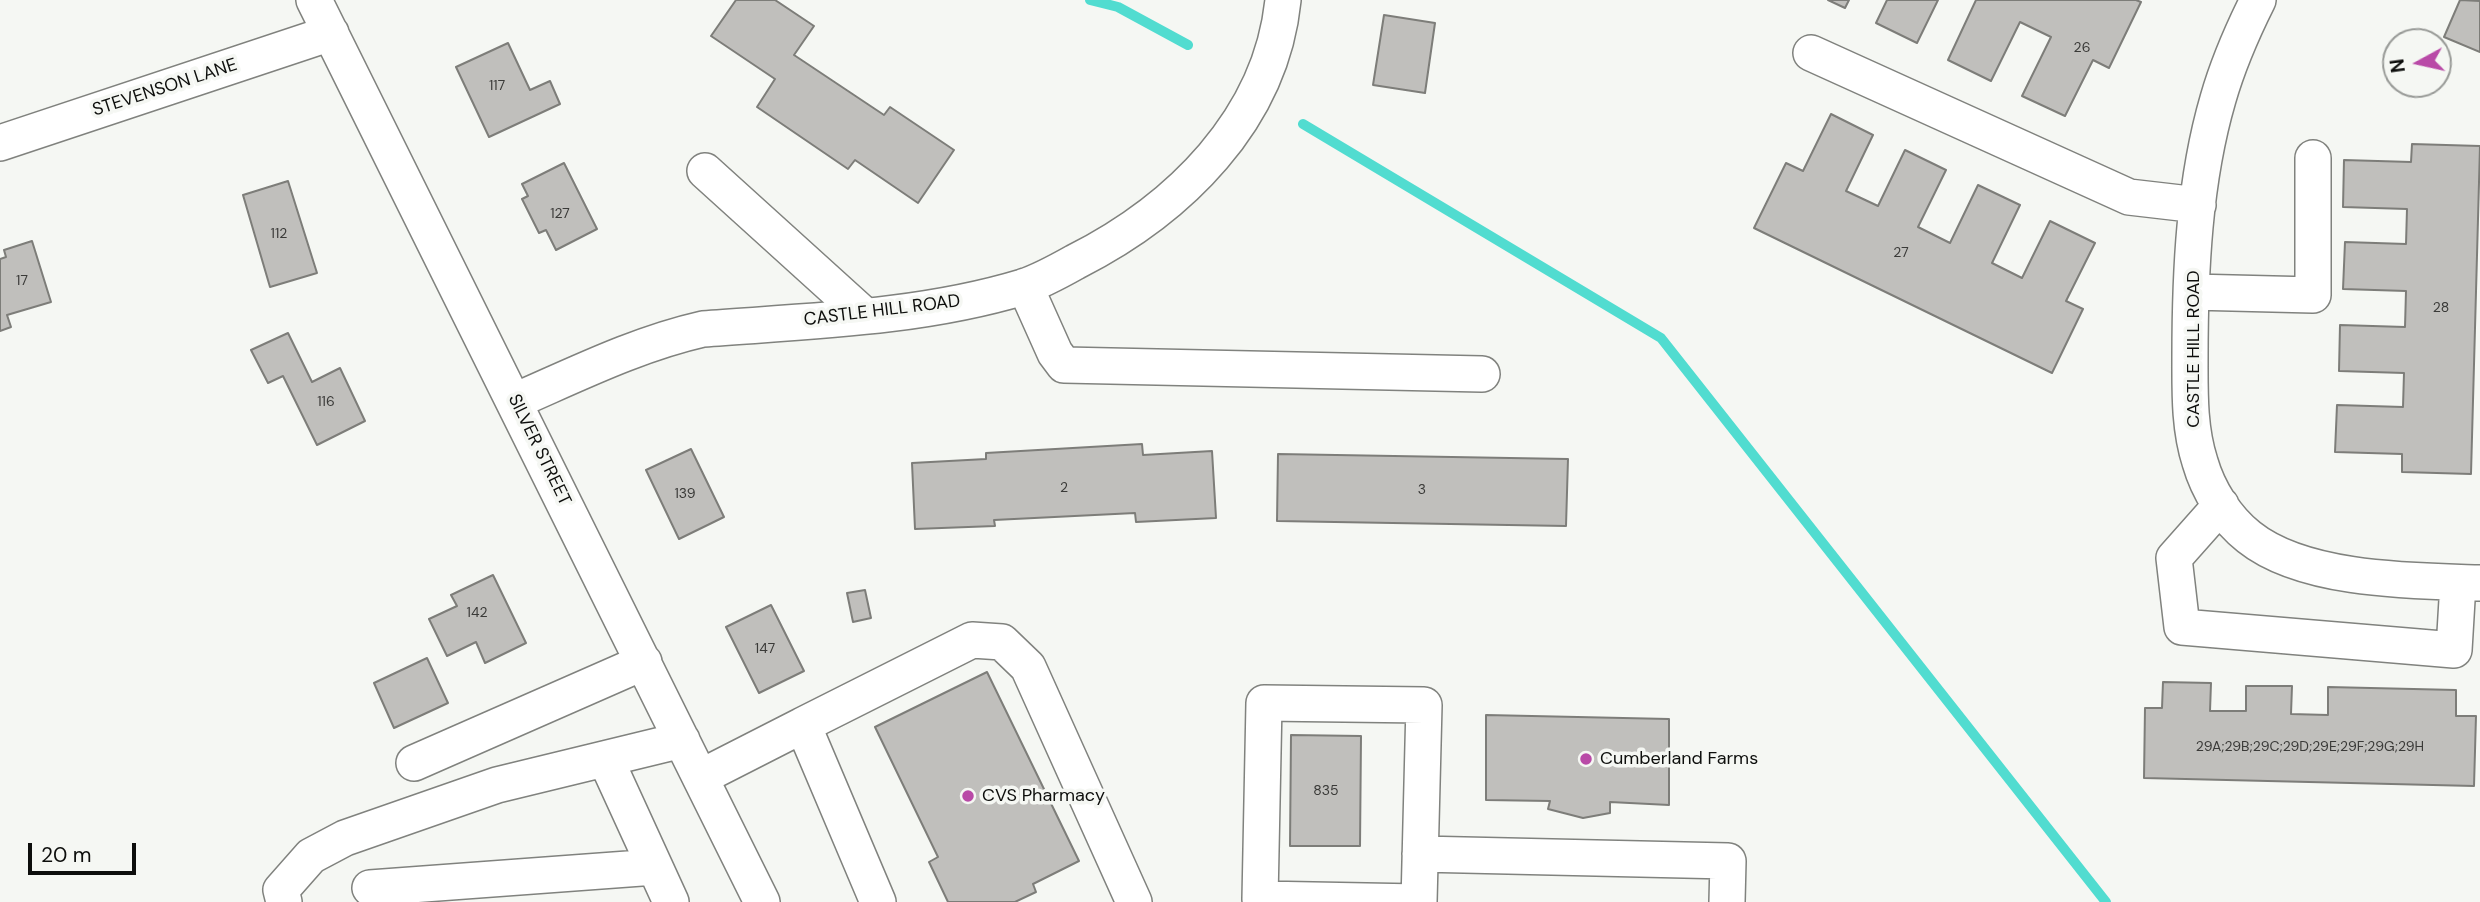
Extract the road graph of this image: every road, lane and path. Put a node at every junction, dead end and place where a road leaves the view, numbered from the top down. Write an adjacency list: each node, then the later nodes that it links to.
1 (314, 0): 4 (street, SILVER STREET)
2 (1283, 0): 10 (street, CASTLE HILL ROAD)
3 (2258, 0): 9 (street, CASTLE HILL ROAD)
4 (331, 33): 6 (street, STEVENSON LANE); 14 (street, SILVER STREET)
5 (1811, 53): 9 (street)
6 (0, 143)
7 (2313, 158): 11 (street)
8 (705, 171): 12 (street)
9 (2198, 205): 11 (street, CASTLE HILL ROAD)
10 (1025, 286): 12 (street, CASTLE HILL ROAD); 13 (street)
11 (2192, 292): 15 (street, CASTLE HILL ROAD)
12 (864, 315): 14 (street, CASTLE HILL ROAD)
13 (1482, 374)
14 (515, 401): 17 (street, SILVER STREET)
15 (2221, 505): 16 (street, CASTLE HILL ROAD); 16 (street)
16 (2469, 583)
17 (644, 662): 19 (street, SILVER STREET); 21 (street)
18 (803, 725): 22 (street); 32 (street); 34 (street)
19 (682, 740): 20 (street); 22 (street, SILVER STREET)
20 (606, 760): 23 (street); 26 (street)
21 (414, 763)
22 (701, 777): 31 (street, SILVER STREET)
23 (345, 838): 25 (street); 27 (street)
24 (1420, 854): 24 (street); 35 (street)
25 (298, 867): 28 (street); 29 (street)
26 (655, 867): 27 (street); 30 (street)
27 (373, 895)
28 (284, 902)
29 (304, 902)
30 (671, 902)
31 (762, 902)
32 (878, 902)
33 (1106, 902): 34 (street)
34 (1134, 902)
35 (1727, 902)

